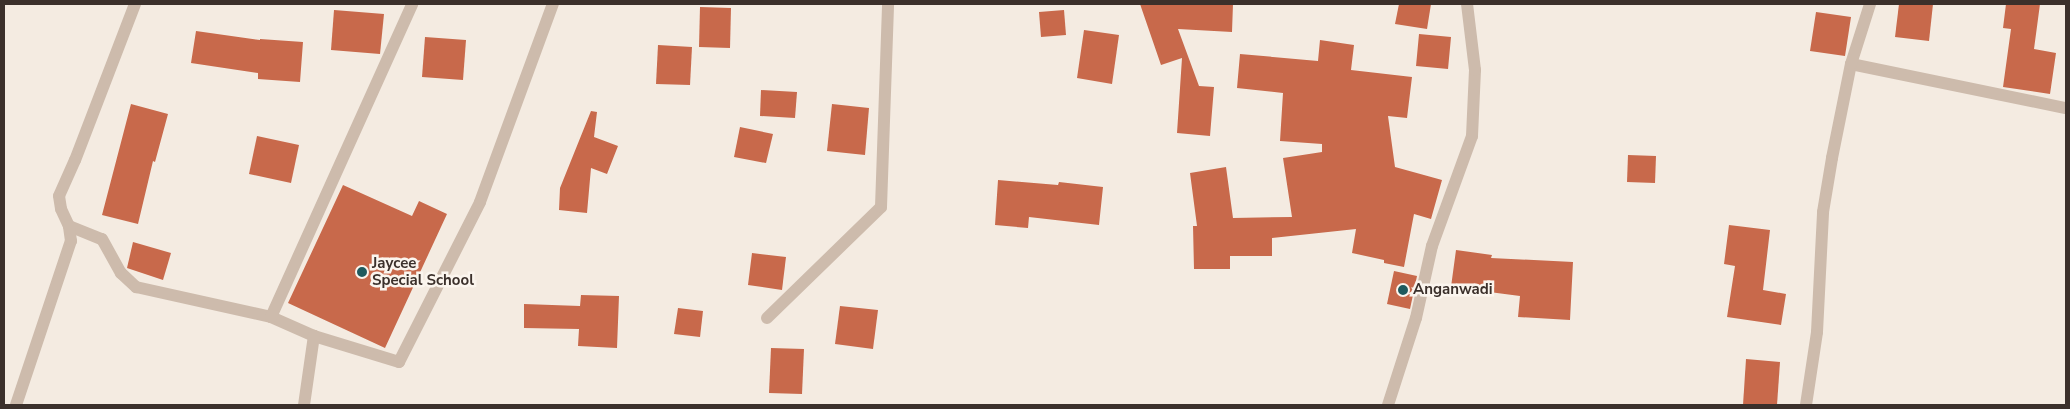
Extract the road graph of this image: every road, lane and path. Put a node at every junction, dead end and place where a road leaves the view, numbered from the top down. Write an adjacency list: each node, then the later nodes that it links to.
1 (135, 4): 9 (street)
2 (412, 4): 10 (street)
3 (553, 4): 12 (street)
4 (888, 4): 11 (street)
5 (1467, 4): 15 (street)
6 (1870, 4): 7 (street)
7 (1851, 64): 8 (street); 16 (street)
8 (2066, 108)
9 (69, 226): 10 (street); 13 (street)
10 (271, 317): 12 (street)
11 (767, 318)
12 (314, 336): 14 (street)
13 (16, 405)
14 (304, 405)
15 (1388, 405)
16 (1806, 405)

